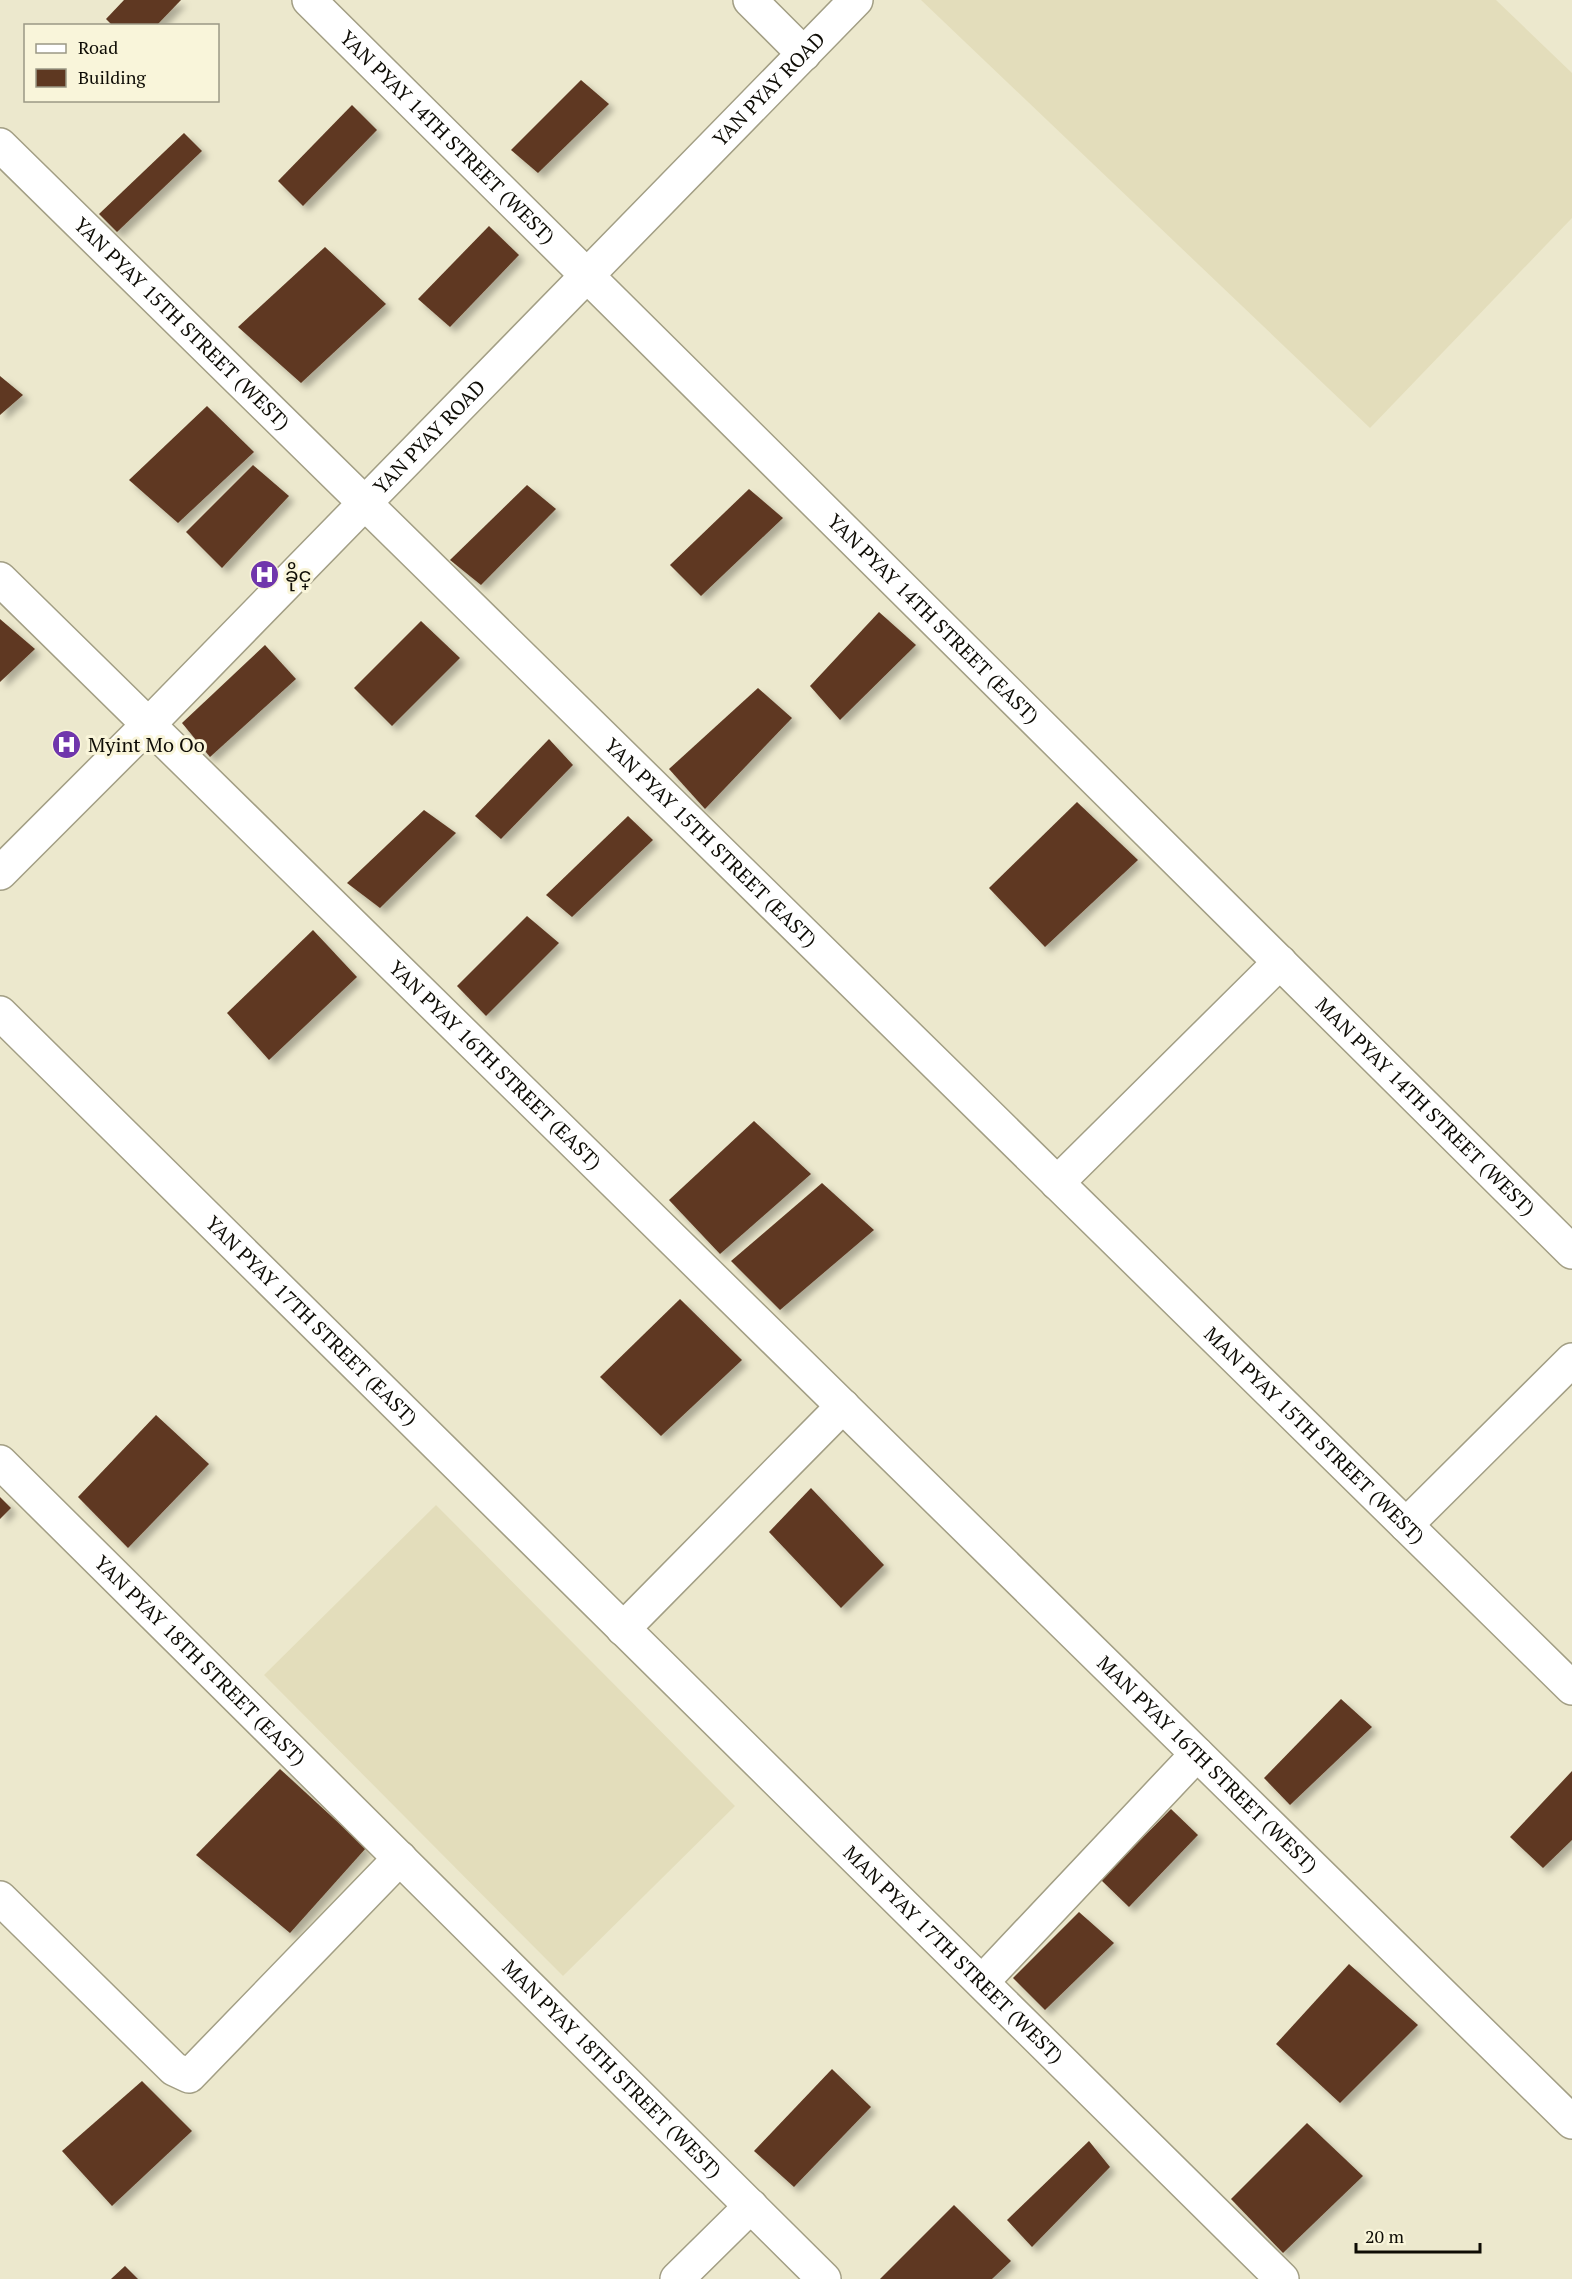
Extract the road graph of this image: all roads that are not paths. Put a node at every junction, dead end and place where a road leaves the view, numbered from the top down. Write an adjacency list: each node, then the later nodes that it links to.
1 (309, 0): 6 (street, YAN PYAY 14TH STREET (WEST))
2 (750, 0): 4 (street)
3 (856, 0): 4 (street, YAN PYAY ROAD)
4 (804, 54): 6 (street, YAN PYAY ROAD)
5 (0, 145): 7 (street, YAN PYAY 15TH STREET (WEST))
6 (587, 275): 7 (street, YAN PYAY ROAD); 11 (street, YAN PYAY 14TH STREET (EAST))
7 (364, 503): 9 (street, YAN PYAY ROAD); 13 (street, YAN PYAY 15TH STREET (EAST))
8 (0, 579): 9 (street, YAN PYAY 16TH STREET (EAST))
9 (149, 724): 10 (street, YAN PYAY ROAD); 16 (street, YAN PYAY 16TH STREET (EAST))
10 (0, 873)
11 (1280, 962): 13 (street); 14 (street, MAN PYAY 14TH STREET (WEST))
12 (0, 1013): 19 (street, YAN PYAY 17TH STREET (EAST))
13 (1058, 1183): 18 (street, MAN PYAY 15TH STREET (WEST))
14 (1572, 1252)
15 (1572, 1360): 18 (street)
16 (843, 1406): 19 (street); 21 (street, MAN PYAY 16TH STREET (WEST))
17 (0, 1462): 22 (street, YAN PYAY 18TH STREET (EAST))
18 (1406, 1525): 20 (street, MAN PYAY 15TH STREET (WEST))
19 (623, 1629): 24 (street, MAN PYAY 17TH STREET (WEST))
20 (1572, 1688)
21 (1197, 1754): 24 (street); 25 (street, MAN PYAY 16TH STREET (WEST))
22 (400, 1858): 23 (street); 26 (street, MAN PYAY 18TH STREET (WEST))
23 (0, 1898)
24 (982, 1982): 29 (street, MAN PYAY 17TH STREET (WEST))
25 (1572, 2122)
26 (751, 2206): 27 (street); 28 (street, MAN PYAY 18TH STREET (WEST))
27 (677, 2279)
28 (824, 2279)
29 (1282, 2279)

